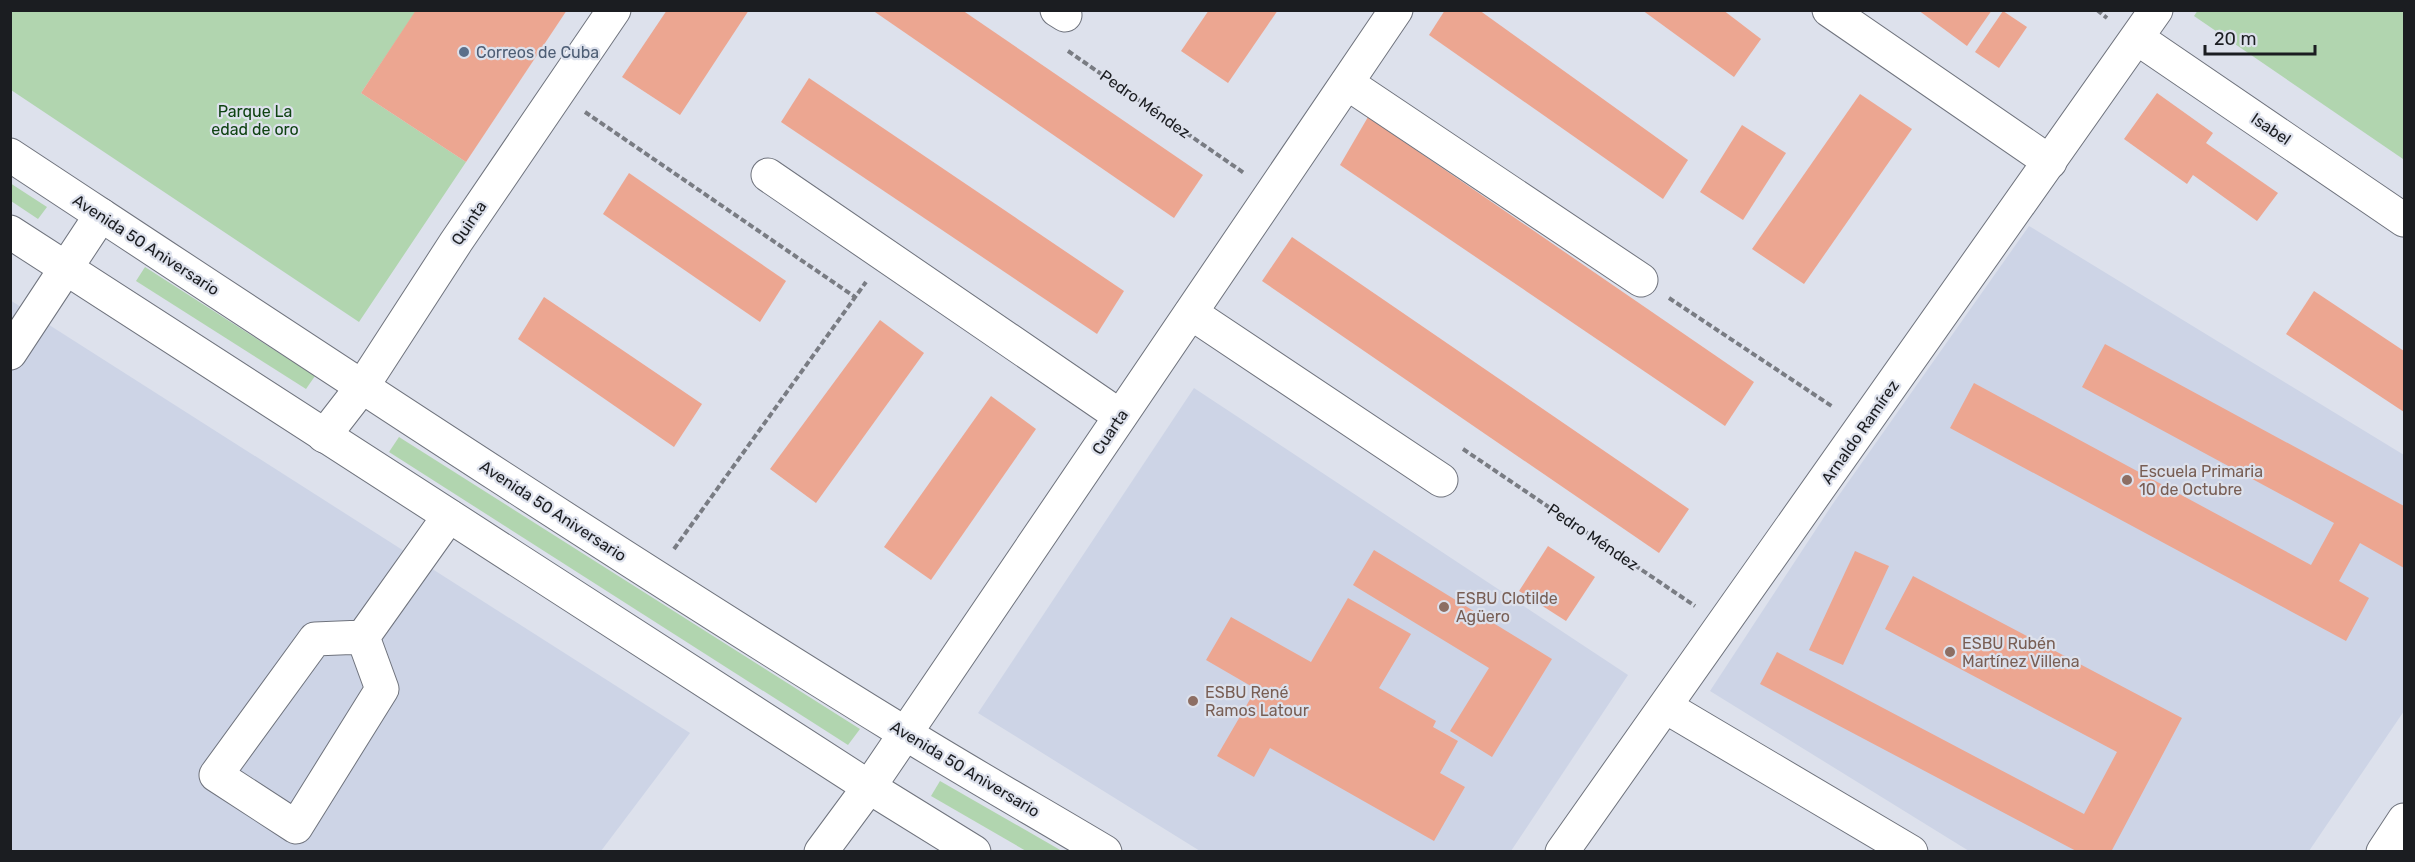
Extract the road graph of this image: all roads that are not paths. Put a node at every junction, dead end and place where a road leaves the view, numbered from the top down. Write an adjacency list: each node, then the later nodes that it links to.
1 (614, 10): 17 (street, Quinta)
2 (1396, 10): 6 (street, Cuarta)
3 (1829, 10): 8 (street)
4 (2156, 10): 5 (street, Arnaldo Ramírez)
5 (2137, 38): 8 (street, Arnaldo Ramírez); 11 (street, Isabel)
6 (1347, 82): 14 (street); 15 (street, Cuarta)
7 (10, 155): 10 (street, Avenida 50 Aniversario)
8 (2050, 162): 23 (street, Arnaldo Ramírez)
9 (768, 175): 18 (street)
10 (101, 215): 13 (street); 17 (street, Avenida 50 Aniversario)
11 (2404, 220)
12 (10, 232): 13 (street)
13 (66, 268): 16 (street); 19 (street)
14 (1641, 280)
15 (1191, 313): 18 (street, Cuarta); 20 (street)
16 (10, 353)
17 (362, 387): 19 (street, Quinta); 24 (street, Avenida 50 Aniversario)
18 (1120, 416): 24 (street, Cuarta)
19 (324, 436): 21 (street)
20 (1441, 480)
21 (449, 516): 22 (street); 25 (street)
22 (363, 637): 22 (street)
23 (1666, 707): 30 (street, Arnaldo Ramírez); 31 (street)
24 (905, 734): 25 (street, Cuarta); 29 (street, Avenida 50 Aniversario)
25 (868, 787): 27 (street, Cuarta); 28 (street)
26 (2404, 820): 32 (street)
27 (821, 852)
28 (974, 852)
29 (1105, 852)
30 (1562, 852)
31 (1911, 852)
32 (2383, 852)

